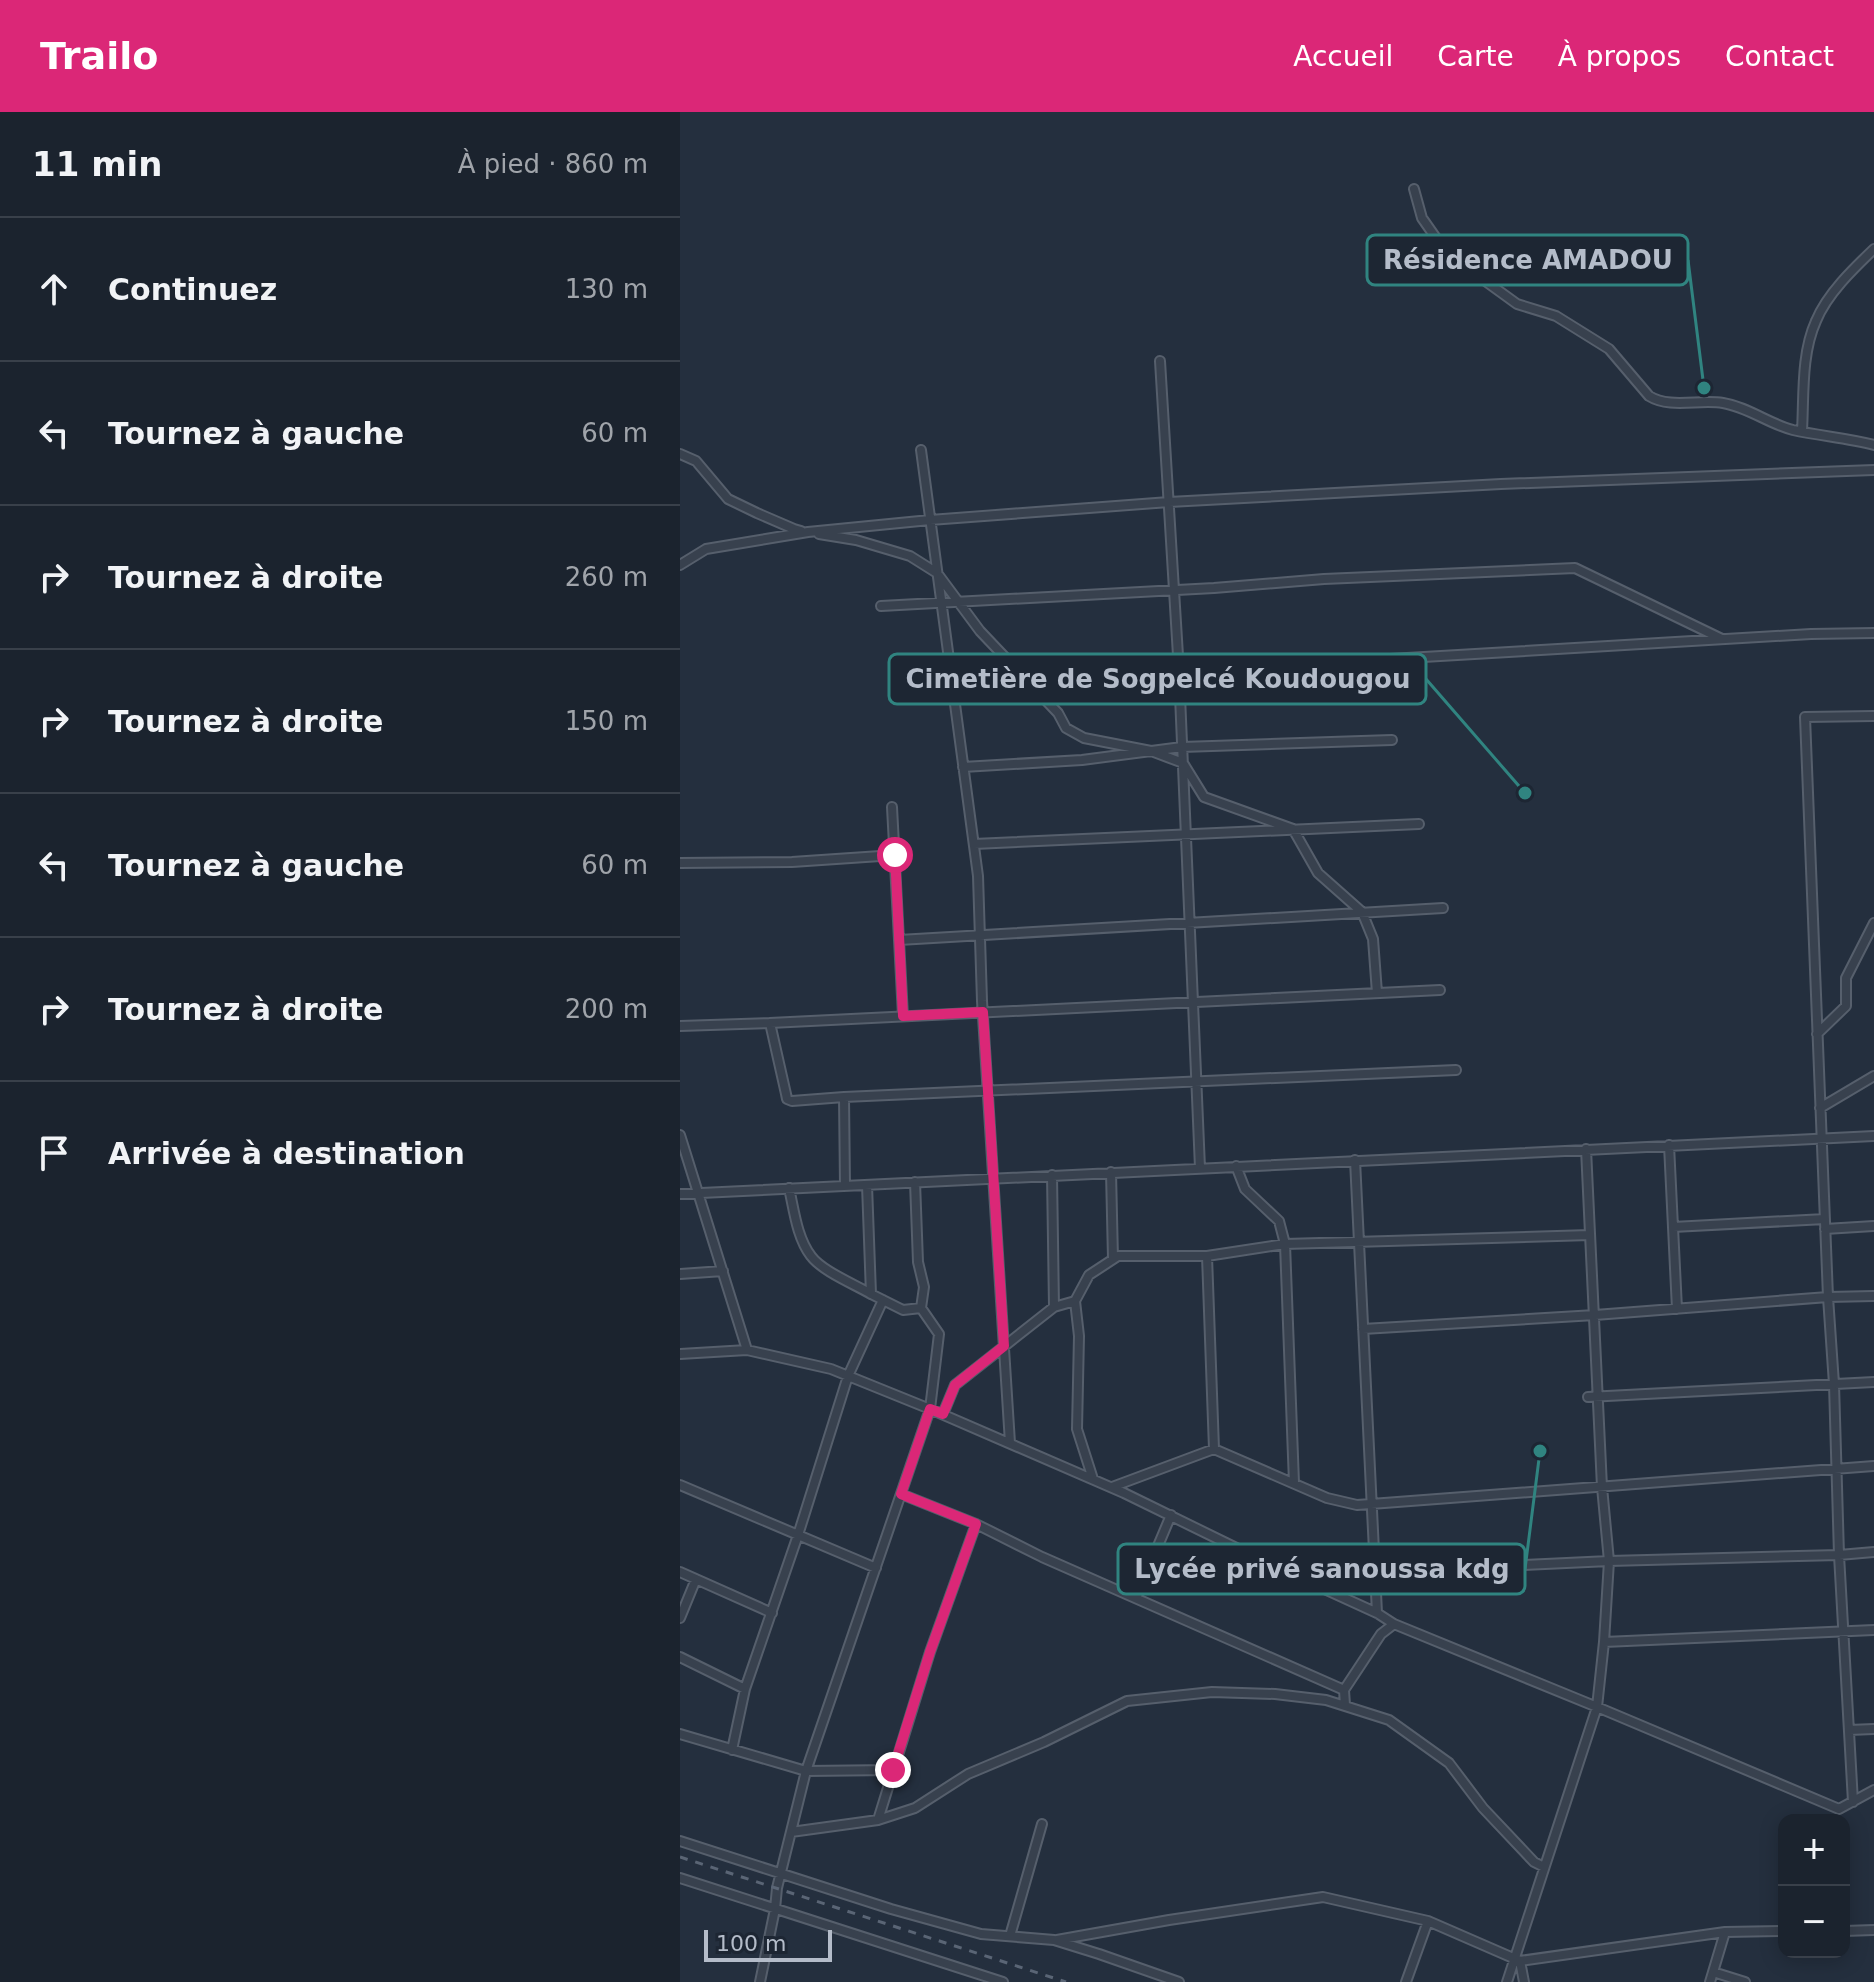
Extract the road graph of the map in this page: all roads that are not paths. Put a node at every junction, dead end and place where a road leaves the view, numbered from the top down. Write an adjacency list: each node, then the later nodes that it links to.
1 (1414, 189): 4 (street)
2 (1874, 249): 4 (street)
3 (1160, 361): 9 (street)
4 (1802, 431): 5 (street)
5 (1874, 445)
6 (921, 450): 10 (street)
7 (680, 454): 11 (street)
8 (1874, 470): 9 (street)
9 (1169, 502): 10 (street); 14 (street)
10 (930, 520): 11 (street); 13 (street)
11 (808, 532): 12 (street); 13 (street)
12 (680, 565)
13 (937, 573): 15 (street); 16 (street)
14 (1175, 590): 15 (street); 19 (street); 20 (street)
15 (957, 602): 16 (street); 21 (street)
16 (941, 603): 17 (street); 22 (street)
17 (881, 606)
18 (1874, 633): 19 (street)
19 (1723, 639): 20 (street)
20 (1179, 672): 21 (street); 25 (street)
21 (1028, 681): 22 (street); 26 (street)
22 (951, 685): 28 (street)
23 (1874, 716): 49 (street)
24 (1392, 740): 25 (street)
25 (1182, 747): 26 (street); 27 (street)
26 (1151, 751): 27 (street); 28 (street)
27 (1183, 763): 31 (street); 32 (street)
28 (963, 767): 33 (street)
29 (892, 807): 34 (street)
30 (1419, 824): 31 (street)
31 (1293, 829): 32 (street); 37 (street)
32 (1186, 834): 33 (street); 38 (street)
33 (974, 844): 40 (street)
34 (895, 855): 35 (street); 41 (street)
35 (680, 863)
36 (1443, 908): 37 (street)
37 (1362, 912): 38 (street); 43 (street)
38 (1190, 923): 40 (street); 44 (street)
39 (1874, 923): 49 (street)
40 (980, 935): 41 (street); 45 (street)
41 (899, 940): 46 (street)
42 (1440, 990): 43 (street)
43 (1377, 993): 44 (street)
44 (1194, 1002): 45 (street); 52 (street)
45 (983, 1012): 46 (street); 53 (street)
46 (903, 1016): 47 (street)
47 (770, 1023): 48 (street); 54 (street)
48 (680, 1026)
49 (1817, 1034): 55 (street)
50 (1456, 1070): 52 (street)
51 (1874, 1076): 55 (street)
52 (1197, 1083): 53 (street); 63 (street)
53 (988, 1092): 54 (street); 66 (street)
54 (844, 1097): 69 (street)
55 (1820, 1108): 58 (street)
56 (680, 1135): 71 (street)
57 (1874, 1136): 58 (street)
58 (1821, 1137): 59 (street); 73 (street)
59 (1669, 1145): 60 (street); 75 (street)
60 (1586, 1149): 61 (street); 76 (street)
61 (1355, 1160): 62 (street); 77 (street)
62 (1236, 1166): 63 (street); 78 (street)
63 (1200, 1168): 64 (street)
64 (1111, 1172): 65 (street); 80 (street)
65 (1052, 1175): 66 (street); 88 (street)
66 (994, 1178): 67 (street); 93 (street)
67 (915, 1182): 68 (street); 89 (street)
68 (867, 1185): 69 (street); 83 (street)
69 (845, 1186): 70 (street)
70 (789, 1188): 71 (street); 83 (street)
71 (699, 1193): 72 (street); 81 (street)
72 (680, 1194)
73 (1825, 1224): 74 (street); 75 (street); 85 (street)
74 (1874, 1226)
75 (1673, 1227): 90 (street)
76 (1590, 1235): 77 (street); 91 (street)
77 (1359, 1243): 78 (street); 92 (street)
78 (1285, 1244): 79 (street); 108 (street)
79 (1207, 1256): 80 (street); 104 (street)
80 (1113, 1259): 87 (street)
81 (723, 1271): 82 (street); 94 (street)
82 (680, 1274)
83 (871, 1294): 86 (street)
84 (1874, 1296): 85 (street)
85 (1828, 1297): 90 (street); 98 (street)
86 (883, 1300): 89 (street); 96 (street)
87 (1075, 1301): 88 (street); 107 (street)
88 (1054, 1307): 93 (street)
89 (921, 1308): 101 (street)
90 (1677, 1309): 91 (street)
91 (1595, 1315): 92 (street); 100 (street)
92 (1363, 1329): 113 (street)
93 (1004, 1346): 102 (street); 103 (street)
94 (747, 1350): 95 (street); 96 (street)
95 (681, 1355)
96 (848, 1376): 101 (street); 116 (street)
97 (1874, 1382): 98 (street)
98 (1834, 1384): 100 (street); 106 (street)
99 (1588, 1397): 100 (street)
100 (1599, 1397): 111 (street)
101 (930, 1409): 102 (street); 112 (street)
102 (943, 1414): 103 (street)
103 (1010, 1443): 107 (street)
104 (1214, 1449): 108 (street); 110 (street)
105 (1874, 1466): 106 (street)
106 (1835, 1469): 111 (street); 118 (street)
107 (1093, 1479): 110 (street)
108 (1294, 1483): 113 (street)
109 (680, 1485): 116 (street)
110 (1112, 1487): 114 (street)
111 (1602, 1487): 113 (street); 120 (street)
112 (901, 1494): 115 (street); 121 (street)
113 (1371, 1504): 123 (street)
114 (1171, 1515): 119 (street); 125 (street)
115 (976, 1524): 125 (street); 142 (street)
116 (798, 1535): 121 (street); 126 (street)
117 (1874, 1552): 118 (street)
118 (1839, 1555): 120 (street); 131 (street)
119 (1263, 1561): 123 (street); 127 (street)
120 (1609, 1561): 123 (street); 132 (street)
121 (876, 1568): 143 (street)
122 (680, 1572): 124 (street)
123 (1375, 1572): 127 (street)
124 (696, 1579): 126 (street); 128 (street)
125 (1136, 1598): 135 (street)
126 (772, 1613): 134 (street)
127 (1377, 1613): 129 (street)
128 (680, 1618)
129 (1394, 1624): 135 (street); 137 (street)
130 (1874, 1630): 131 (street)
131 (1844, 1631): 132 (street); 139 (street)
132 (1604, 1642): 137 (street)
133 (680, 1657): 134 (street)
134 (745, 1689): 141 (street)
135 (1344, 1690): 136 (street)
136 (1345, 1705): 146 (street); 150 (street)
137 (1597, 1707): 145 (street); 150 (street)
138 (1874, 1729): 139 (street)
139 (1849, 1730): 145 (street)
140 (680, 1734): 141 (street)
141 (732, 1750): 143 (street)
142 (893, 1770): 143 (street); 146 (street)
143 (806, 1771): 148 (street)
144 (1874, 1790): 145 (street)
145 (1853, 1802)
146 (878, 1820): 148 (street)
147 (1042, 1824): 159 (street)
148 (791, 1832): 151 (street)
149 (680, 1841): 151 (street)
150 (1544, 1867): 161 (street)
151 (781, 1873): 153 (street); 159 (street)
152 (680, 1878): 153 (street)
153 (775, 1909): 163 (street); 164 (street)
154 (1428, 1921): 160 (street); 161 (street); 166 (street)
155 (1874, 1930): 157 (street)
156 (1778, 1931): 158 (street)
157 (1850, 1931)
158 (1725, 1932): 161 (street); 162 (street)
159 (1010, 1936): 160 (street)
160 (1054, 1940): 165 (street)
161 (1517, 1960): 167 (street); 168 (street)
162 (1713, 1972): 169 (street); 170 (street)
163 (760, 1982)
164 (1003, 1982)
165 (1179, 1982)
166 (1406, 1982)
167 (1507, 1982)
168 (1524, 1982)
169 (1710, 1982)
170 (1745, 1982)

